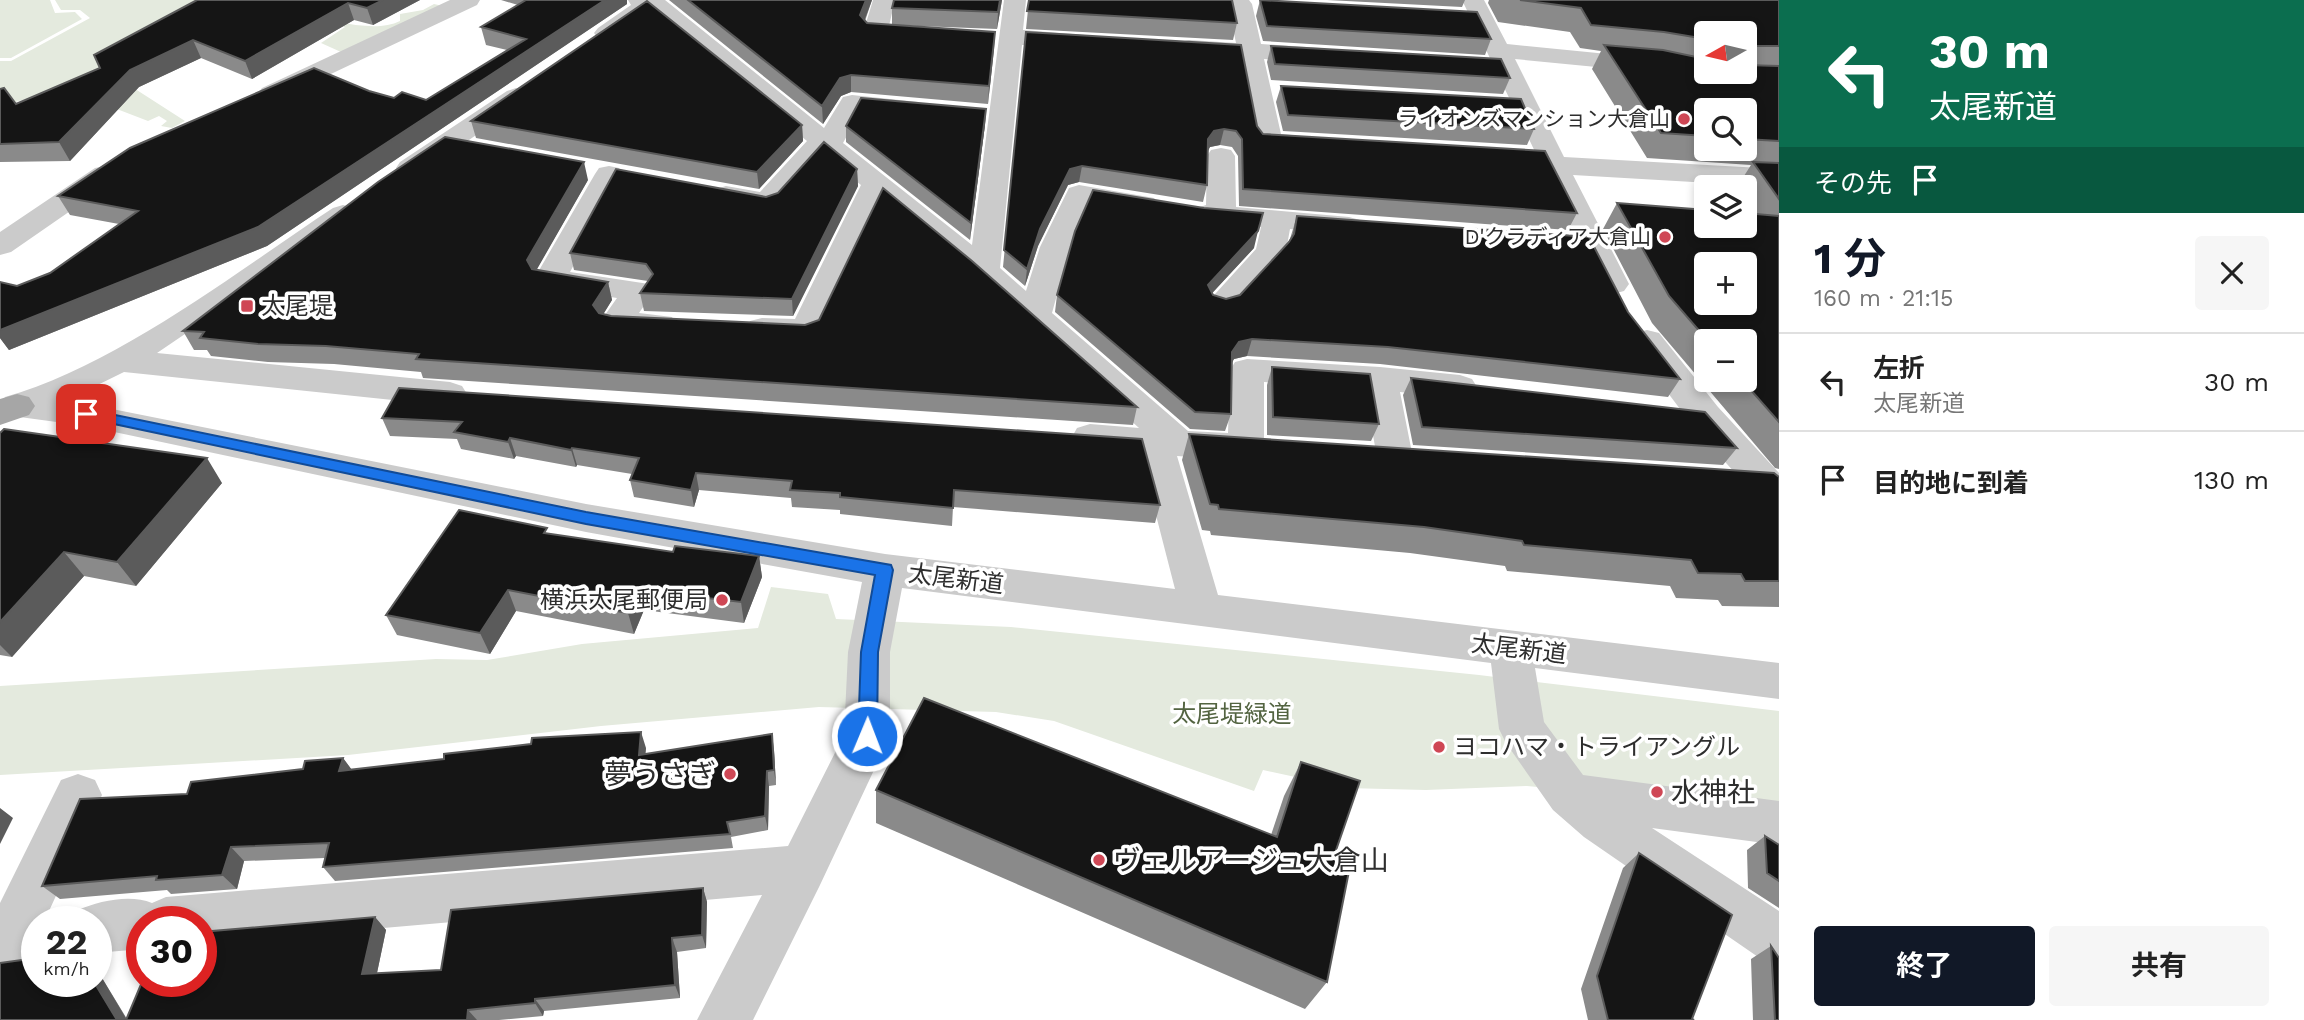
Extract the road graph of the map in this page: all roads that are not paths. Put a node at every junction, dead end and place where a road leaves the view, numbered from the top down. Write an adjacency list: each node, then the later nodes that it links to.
1 (469, 0): 21 (street)
2 (884, 0): 7 (street)
3 (1015, 0): 8 (street)
4 (648, 1): 12 (street); 26 (street)
5 (1267, 6): 13 (street)
6 (1469, 11): 15 (street)
7 (943, 37)
8 (1011, 38): 9 (street); 10 (street); 25 (street)
9 (984, 39)
10 (1104, 42)
11 (1170, 46): 13 (street)
12 (583, 49)
13 (1250, 51): 14 (street); 18 (street)
14 (1344, 56)
15 (1493, 60): 16 (street); 22 (street)
16 (1675, 69)
17 (538, 80): 27 (street)
18 (1258, 90): 19 (street); 28 (street)
19 (1284, 91)
20 (1498, 105): 22 (street)
21 (244, 106)
22 (1524, 106): 33 (street)
23 (934, 110): 26 (street)
24 (974, 114): 25 (street)
25 (1001, 116): 42 (street)
26 (827, 141): 36 (street); 37 (street)
27 (448, 143): 29 (street); 47 (street)
28 (1336, 145)
29 (488, 151)
30 (131, 156): 41 (street)
31 (1221, 156): 38 (street)
32 (1523, 156): 33 (street)
33 (1551, 161): 35 (street); 53 (street)
34 (609, 174): 45 (street)
35 (1779, 178)
36 (877, 182): 42 (street); 46 (street)
37 (701, 190)
38 (1221, 214): 39 (street); 44 (street)
39 (1277, 220): 40 (street); 43 (street)
40 (1376, 228)
41 (0, 246)
42 (984, 270): 44 (street)
43 (1222, 304)
44 (1035, 316): 55 (street)
45 (684, 325)
46 (738, 327)
47 (123, 361): 50 (street); 51 (street)
48 (1380, 378): 49 (street); 55 (street); 56 (street)
49 (1488, 391)
50 (486, 396)
51 (6, 408): 59 (street, 太尾新道)
52 (1664, 411): 53 (street)
53 (1705, 416): 58 (street)
54 (1062, 435): 55 (street)
55 (1167, 442): 60 (street)
56 (1354, 455)
57 (1725, 481): 58 (street)
58 (1775, 491)
59 (885, 570): 60 (street, 太尾新道); 66 (street)
60 (1201, 609): 61 (street, 太尾新道)
61 (1510, 647): 62 (street, 太尾新道); 64 (street)
62 (1779, 681)
63 (78, 795): 69 (street)
64 (1570, 795): 65 (street); 68 (street)
65 (1779, 823)
66 (803, 869): 67 (street); 71 (street)
67 (217, 918)
68 (1762, 930): 70 (street)
69 (12, 941)
70 (1779, 971)
71 (724, 1020)

